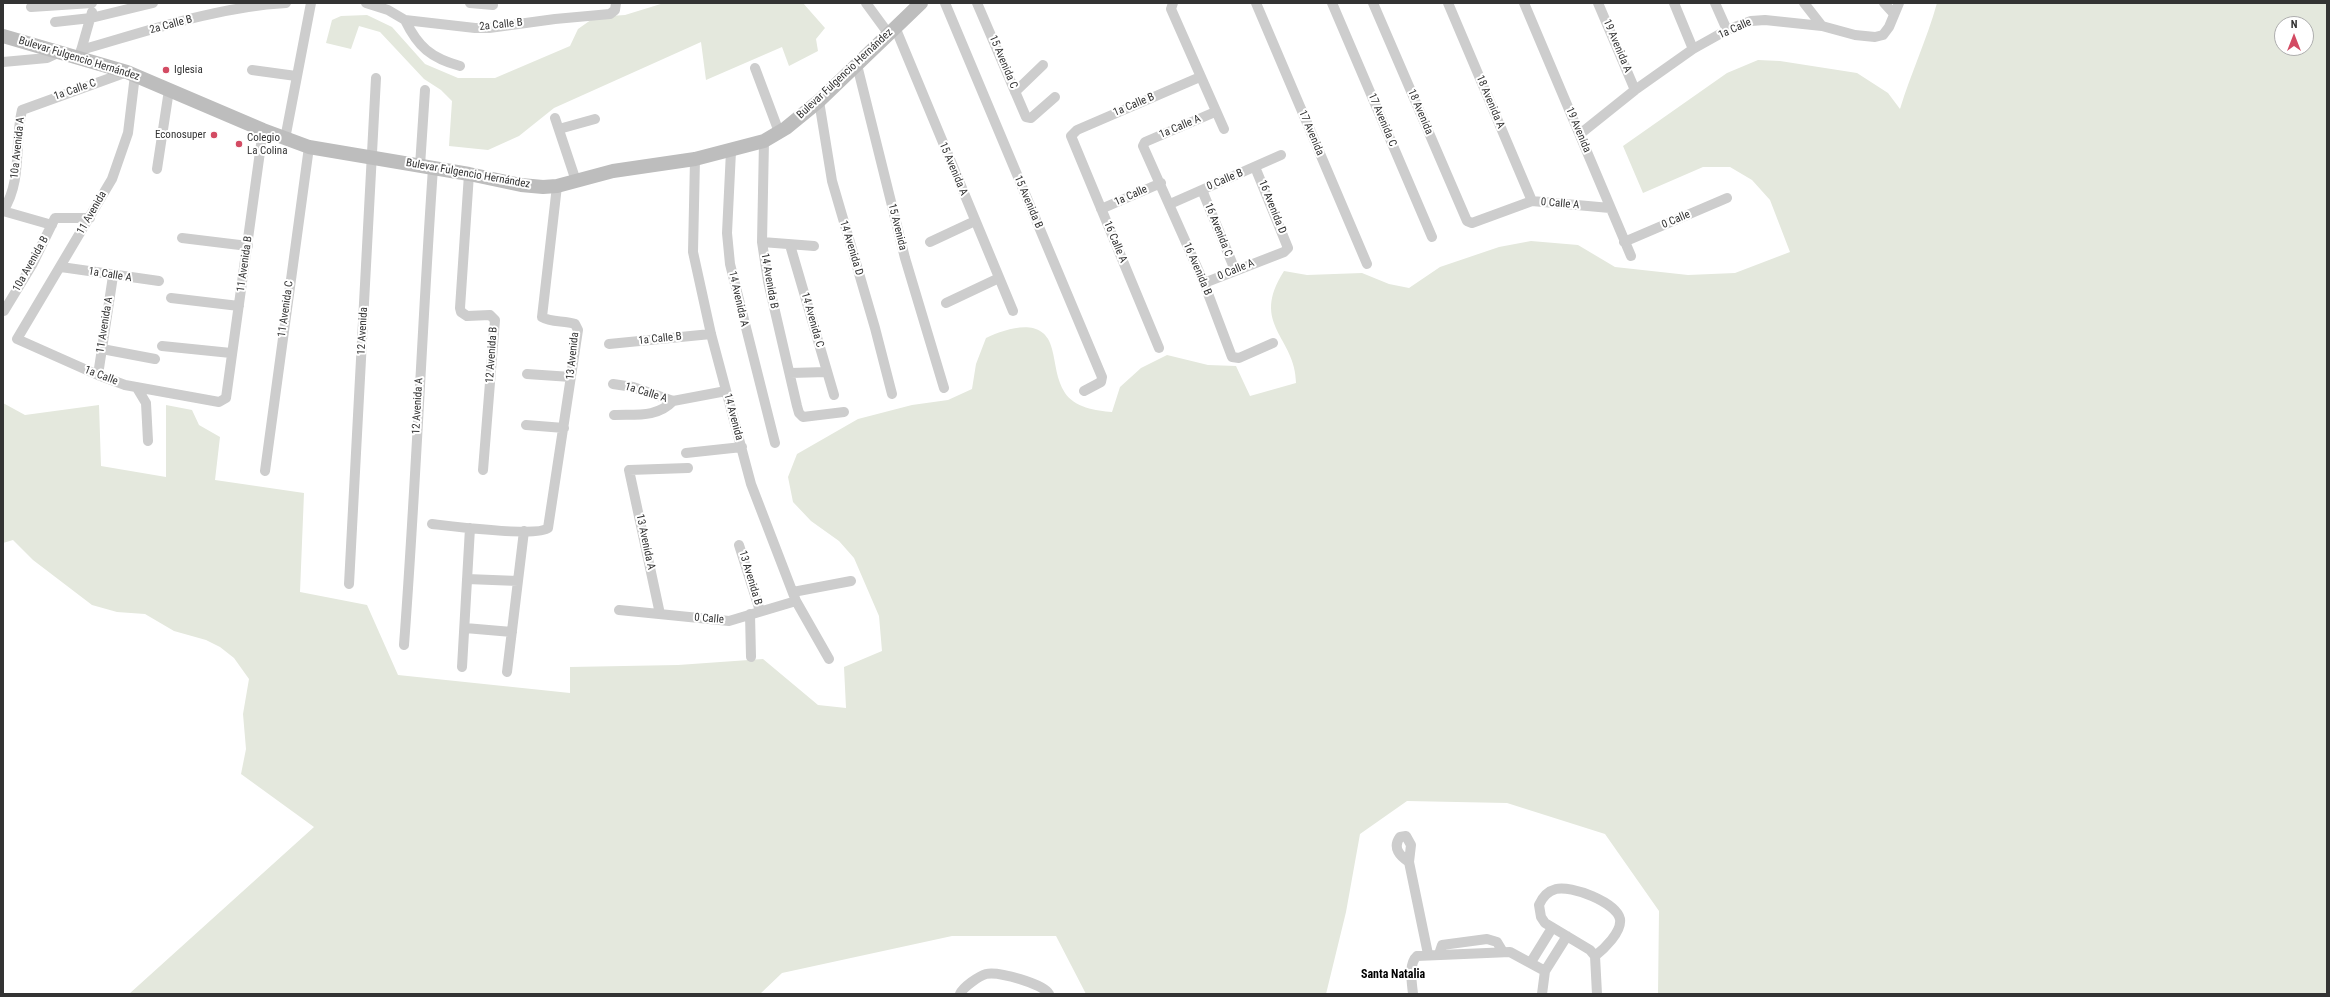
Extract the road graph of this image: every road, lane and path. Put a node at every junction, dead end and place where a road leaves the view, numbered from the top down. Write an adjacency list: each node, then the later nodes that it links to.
1 (93, 3): 25 (street); 27 (street)
2 (153, 3): 27 (street)
3 (286, 3): 36 (street, 2a Calle B)
4 (311, 3): 44 (street)
5 (368, 3): 28 (street, 2a Calle B)
6 (470, 3): 23 (street)
7 (866, 3): 31 (street)
8 (945, 3): 129 (street, 15 Avenida B)
9 (977, 3): 50 (street, 15 Avenida C)
10 (1173, 3): 45 (street)
11 (1256, 3): 99 (street, 17 Avenida)
12 (1332, 3): 89 (street, 17 Avenida C)
13 (1373, 3): 88 (street, 18 Avenida)
14 (1448, 3): 80 (street, 18 Avenida A)
15 (1524, 3): 61 (street, 19 Avenida)
16 (1598, 3): 49 (street, 19 Avenida A)
17 (1674, 3): 34 (street)
18 (1715, 3): 32 (street)
19 (1804, 3): 30 (street)
20 (1884, 3): 26 (street)
21 (1899, 3): 26 (street, 1a Calle)
22 (916, 5): 31 (street, Bulevar Fulgencio Hernández)
23 (494, 6)
24 (616, 6): 28 (street, 2a Calle B)
25 (31, 7)
26 (1894, 14): 30 (street, 1a Calle)
27 (91, 18): 29 (street); 36 (street)
28 (405, 20): 40 (street)
29 (54, 22)
30 (1822, 26): 32 (street, 1a Calle)
31 (891, 30): 38 (street, Bulevar Fulgencio Hernández); 87 (street, 15 Avenida A)
32 (1727, 30): 34 (street, 1a Calle)
33 (3, 36): 35 (street, Bulevar Fulgencio Hernández)
34 (1694, 49): 49 (street, 1a Calle)
35 (60, 52): 36 (street, Bulevar Fulgencio Hernández); 37 (street)
36 (80, 54): 43 (street, Bulevar Fulgencio Hernández)
37 (3, 62)
38 (857, 65): 52 (street, Bulevar Fulgencio Hernández); 127 (street, 15 Avenida)
39 (1043, 65): 50 (street)
40 (460, 66)
41 (755, 68): 60 (street)
42 (252, 70): 44 (street)
43 (131, 73): 47 (street, Bulevar Fulgencio Hernández); 53 (street, 1a Calle C); 85 (street, 11 Avenida)
44 (296, 76): 63 (street)
45 (1200, 77): 54 (street); 62 (street, 1a Calle B)
46 (376, 78): 69 (street, 12 Avenida)
47 (169, 90): 59 (street, Bulevar Fulgencio Hernández); 73 (street)
48 (425, 90): 71 (street, 12 Avenida A)
49 (1635, 90): 61 (street, 1a Calle)
50 (1015, 92): 51 (street, 15 Avenida C)
51 (1055, 97)
52 (819, 101): 60 (street, Bulevar Fulgencio Hernández); 130 (street, 14 Avenida D)
53 (24, 108): 84 (street, 10a Avenida A)
54 (1215, 112): 58 (street); 65 (street, 1a Calle A)
55 (555, 118): 57 (street)
56 (595, 119): 57 (street)
57 (559, 129): 75 (street)
58 (1224, 129)
59 (263, 130): 63 (street, Bulevar Fulgencio Hernández); 95 (street, 11 Avenida B)
60 (779, 132): 64 (street, Bulevar Fulgencio Hernández)
61 (1580, 134): 82 (street, 19 Avenida)
62 (1071, 136): 83 (street, 16 Calle A)
63 (285, 139): 66 (street, Bulevar Fulgencio Hernández)
64 (764, 141): 67 (street, Bulevar Fulgencio Hernández); 91 (street, 14 Avenida B)
65 (1145, 142): 76 (street, 16 Avenida B)
66 (309, 147): 69 (street, Bulevar Fulgencio Hernández); 144 (street, 11 Avenida C)
67 (731, 151): 70 (street, Bulevar Fulgencio Hernández); 139 (street, 14 Avenida A)
68 (1280, 155): 72 (street, 0 Calle B)
69 (374, 157): 71 (street, Bulevar Fulgencio Hernández); 152 (street, 12 Avenida)
70 (695, 159): 75 (street, Bulevar Fulgencio Hernández); 111 (street, 14 Avenida)
71 (427, 167): 74 (street, Bulevar Fulgencio Hernández); 160 (street, 12 Avenida A)
72 (1255, 167): 78 (street, 0 Calle B); 97 (street, 16 Avenida D)
73 (157, 169)
74 (469, 174): 77 (street, Bulevar Fulgencio Hernández); 143 (street, 12 Avenida B)
75 (576, 181): 77 (street, Bulevar Fulgencio Hernández)
76 (1161, 184): 81 (street, 16 Avenida B); 83 (street, 1a Calle)
77 (557, 186): 124 (street, 13 Avenida)
78 (1202, 190): 81 (street, 0 Calle B); 101 (street, 16 Avenida C)
79 (1728, 198): 93 (street, 0 Calle)
80 (1532, 201): 82 (street, 0 Calle A); 88 (street, 0 Calle A)
81 (1170, 204): 105 (street, 16 Avenida B)
82 (1610, 208): 93 (street, 19 Avenida)
83 (1101, 209): 116 (street, 16 Calle A)
84 (3, 211): 86 (street)
85 (90, 218): 86 (street); 100 (street, 11 Avenida)
86 (54, 221): 109 (street, 10a Avenida B)
87 (975, 221): 92 (street); 103 (street, 15 Avenida A)
88 (1468, 221)
89 (1432, 237)
90 (182, 238): 95 (street)
91 (762, 242): 94 (street); 121 (street, 14 Avenida B)
92 (930, 242)
93 (1624, 242): 98 (street, 19 Avenida)
94 (790, 245): 96 (street); 120 (street, 14 Avenida C)
95 (248, 246): 108 (street, 11 Avenida B)
96 (814, 246)
97 (1288, 246): 101 (street, 0 Calle A)
98 (1631, 256)
99 (1367, 264)
100 (62, 267): 102 (street, 1a Calle A); 112 (street, 11 Avenida)
101 (1235, 270): 105 (street, 0 Calle A)
102 (113, 276): 104 (street, 1a Calle A); 117 (street, 11 Avenida A)
103 (999, 278): 107 (street); 110 (street, 15 Avenida A)
104 (159, 281)
105 (1204, 284): 113 (street, 16 Avenida B)
106 (171, 298): 108 (street)
107 (946, 303)
108 (239, 306): 118 (street, 11 Avenida B)
109 (4, 311)
110 (1013, 311)
111 (711, 334): 114 (street, 1a Calle B); 128 (street, 14 Avenida)
112 (17, 338): 123 (street, 1a Calle)
113 (1273, 343)
114 (609, 344)
115 (162, 346): 118 (street)
116 (1159, 348)
117 (102, 350): 119 (street); 123 (street, 11 Avenida A)
118 (231, 352): 132 (street, 11 Avenida B)
119 (155, 359)
120 (827, 372): 121 (street); 131 (street, 14 Avenida C)
121 (790, 373): 134 (street, 14 Avenida B)
122 (527, 374): 124 (street)
123 (98, 375): 126 (street, 1a Calle)
124 (571, 377): 137 (street, 13 Avenida)
125 (613, 384): 133 (street, 1a Calle A)
126 (137, 388): 132 (street, 1a Calle); 138 (street)
127 (944, 388)
128 (726, 391): 133 (street, 1a Calle A); 140 (street, 14 Avenida)
129 (1084, 391)
130 (892, 394)
131 (834, 395)
132 (226, 398)
133 (673, 401): 135 (street)
134 (844, 412)
135 (614, 415)
136 (526, 425): 137 (street)
137 (564, 428): 147 (street, 13 Avenida)
138 (148, 441)
139 (774, 443)
140 (742, 447): 141 (street); 153 (street, 14 Avenida)
141 (686, 453)
142 (688, 468): 156 (street, 13 Avenida A)
143 (483, 470)
144 (265, 471)
145 (432, 524): 146 (street)
146 (470, 528): 147 (street); 149 (street)
147 (524, 532): 151 (street)
148 (740, 545): 155 (street, 13 Avenida B)
149 (467, 579): 151 (street); 158 (street)
150 (851, 581): 153 (street, 0 Calle)
151 (518, 582): 159 (street)
152 (349, 584)
153 (794, 597): 155 (street, 0 Calle); 162 (street, 14 Avenida)
154 (619, 610): 156 (street, 0 Calle)
155 (760, 611): 157 (street, 0 Calle)
156 (660, 614): 157 (street, 0 Calle)
157 (750, 614): 161 (street, 13 Avenida B)
158 (464, 628): 159 (street); 163 (street)
159 (512, 632): 164 (street)
160 (404, 645)
161 (751, 657)
162 (829, 659)
163 (462, 668)
164 (507, 672)
165 (1409, 862): 168 (street)
166 (1552, 928): 167 (street); 169 (street); 170 (street)
167 (1567, 936): 169 (street); 171 (street)
168 (1428, 954): 170 (street); 174 (street)
169 (1595, 956): 176 (street)
170 (1531, 962): 171 (street)
171 (1545, 971): 175 (street)
172 (963, 993): 173 (street)
173 (1049, 994)
174 (1413, 994)
175 (1542, 994)
176 (1597, 994)

